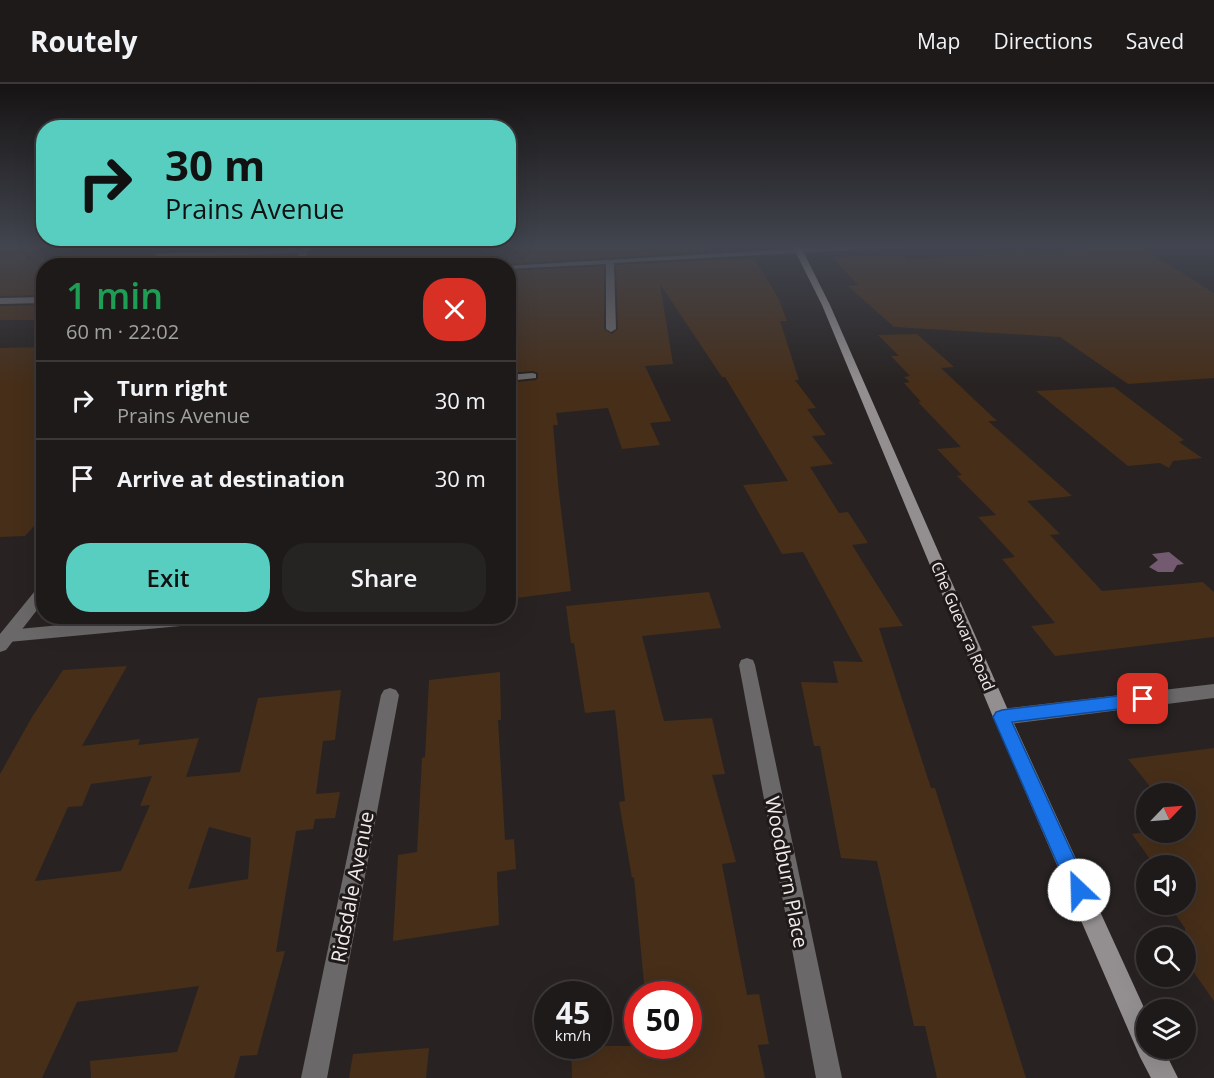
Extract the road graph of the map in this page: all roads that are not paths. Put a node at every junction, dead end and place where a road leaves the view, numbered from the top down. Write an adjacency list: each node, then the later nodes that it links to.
1 (610, 291): 5 (street)
2 (817, 291): 14 (main road, Che Guevara Road)
3 (36, 300): 4 (street)
4 (0, 301)
5 (611, 329)
6 (532, 376): 7 (street)
7 (516, 377)
8 (36, 600): 10 (street)
9 (154, 624): 10 (street)
10 (4, 641)
11 (747, 665): 18 (street, Woodburn Place)
12 (1214, 691): 14 (street)
13 (390, 695): 17 (street, Ridsdale Avenue)
14 (1002, 717): 15 (main road, Che Guevara Road)
15 (1136, 1018)
16 (1155, 1059): 19 (main road)
17 (314, 1078)
18 (829, 1078)
19 (1165, 1078)

